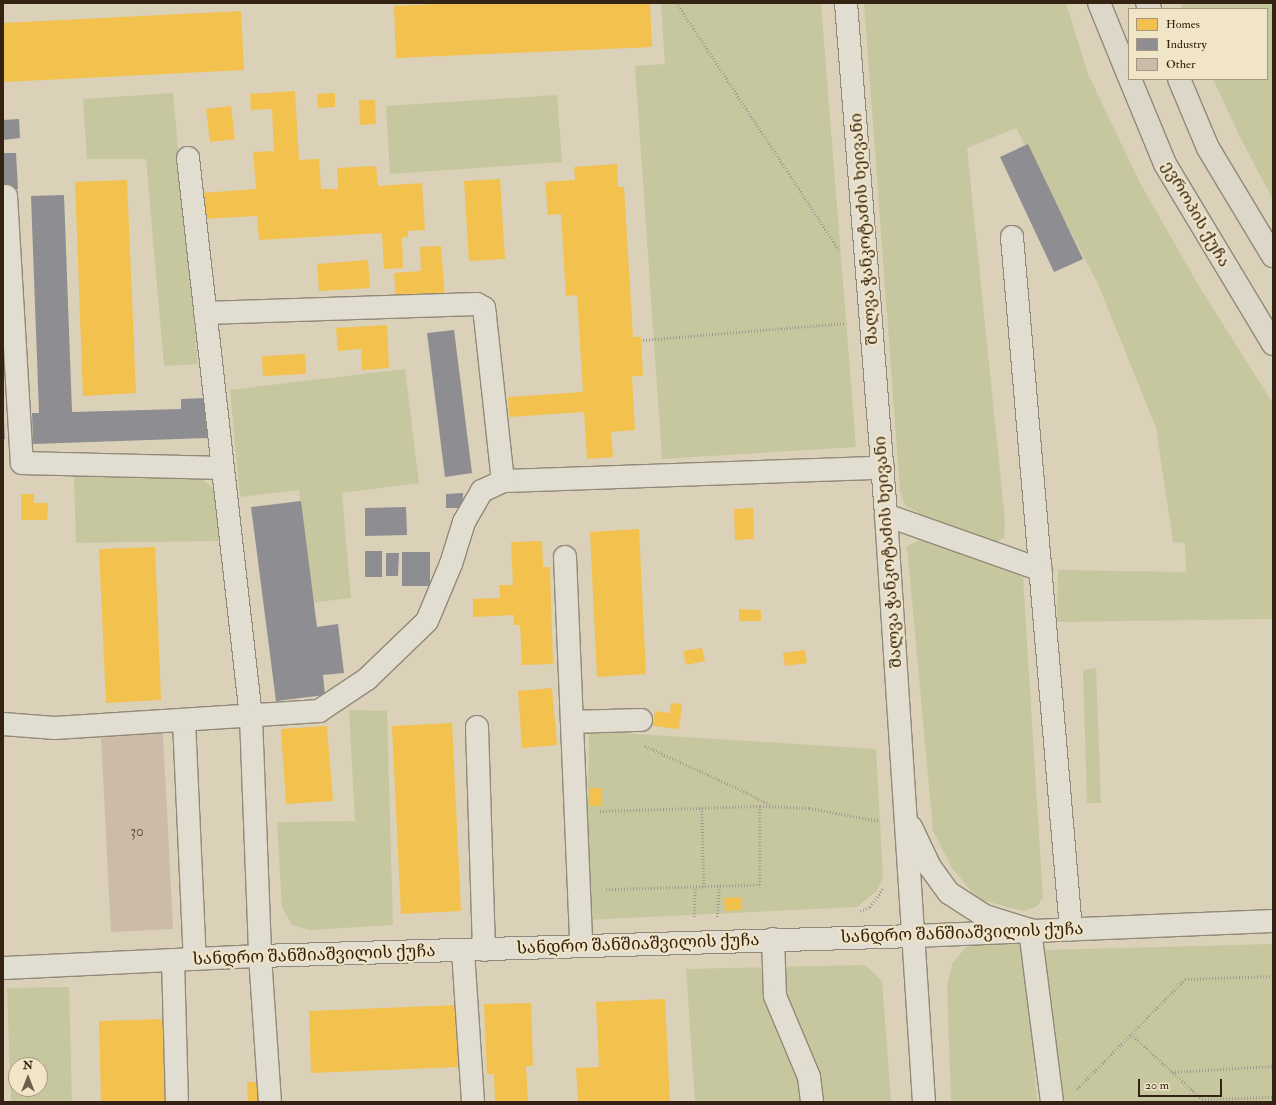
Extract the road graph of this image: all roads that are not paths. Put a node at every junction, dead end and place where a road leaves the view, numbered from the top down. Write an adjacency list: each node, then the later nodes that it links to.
1 (852, 3): 13 (street, შალვა ჭანკოტაძის ხეივანი)
2 (1098, 3): 3 (main road, ევროპის ქუჩა)
3 (1128, 76)
4 (1130, 80): 11 (main road, ევროპის ქუჩა)
5 (1179, 80): 9 (main road)
6 (188, 158): 10 (street)
7 (6, 196): 12 (street)
8 (1012, 237): 17 (street)
9 (1273, 256)
10 (205, 313): 12 (street); 14 (street)
11 (1273, 344)
12 (223, 468): 18 (street)
13 (883, 468): 14 (street); 15 (street, შალვა ჭანკოტაძის ხეივანი)
14 (503, 481): 18 (street)
15 (886, 515): 17 (street); 24 (street, შალვა ჭანკოტაძის ხეივანი)
16 (565, 557): 21 (street)
17 (1041, 570): 26 (street)
18 (251, 717): 20 (street); 32 (street)
19 (641, 720): 21 (street)
20 (184, 721): 22 (street); 33 (street)
21 (572, 722): 30 (street)
22 (3, 724)
23 (477, 727): 31 (street)
24 (906, 816): 27 (street); 28 (street, შალვა ჭანკოტაძის ხეივანი)
25 (1273, 921): 26 (street, სანდრო შანშიაშვილის ქუჩა)
26 (1072, 929): 27 (street, სანდრო შანშიაშვილის ქუჩა)
27 (1030, 930): 28 (street, სანდრო შანშიაშვილის ქუჩა); 41 (street)
28 (913, 936): 29 (street, სანდრო შანშიაშვილის ქუჩა); 40 (street, შალვა ჭანკოტაძის ხეივანი)
29 (773, 939): 30 (street, სანდრო შანშიაშვილის ქუჩა); 39 (street)
30 (581, 946): 31 (street, სანდრო შანშიაშვილის ქუჩა)
31 (473, 950): 32 (street, სანდრო შანშიაშვილის ქუჩა); 38 (street)
32 (260, 956): 33 (street, სანდრო შანშიაშვილის ქუჩა); 37 (street)
33 (195, 959): 34 (street, სანდრო შანშიაშვილის ქუჩა)
34 (173, 960): 35 (street, სანდრო შანშიაშვილის ქუჩა); 36 (street)
35 (3, 968)
36 (177, 1102)
37 (270, 1102)
38 (473, 1102)
39 (812, 1102)
40 (924, 1102)
41 (1052, 1102)

